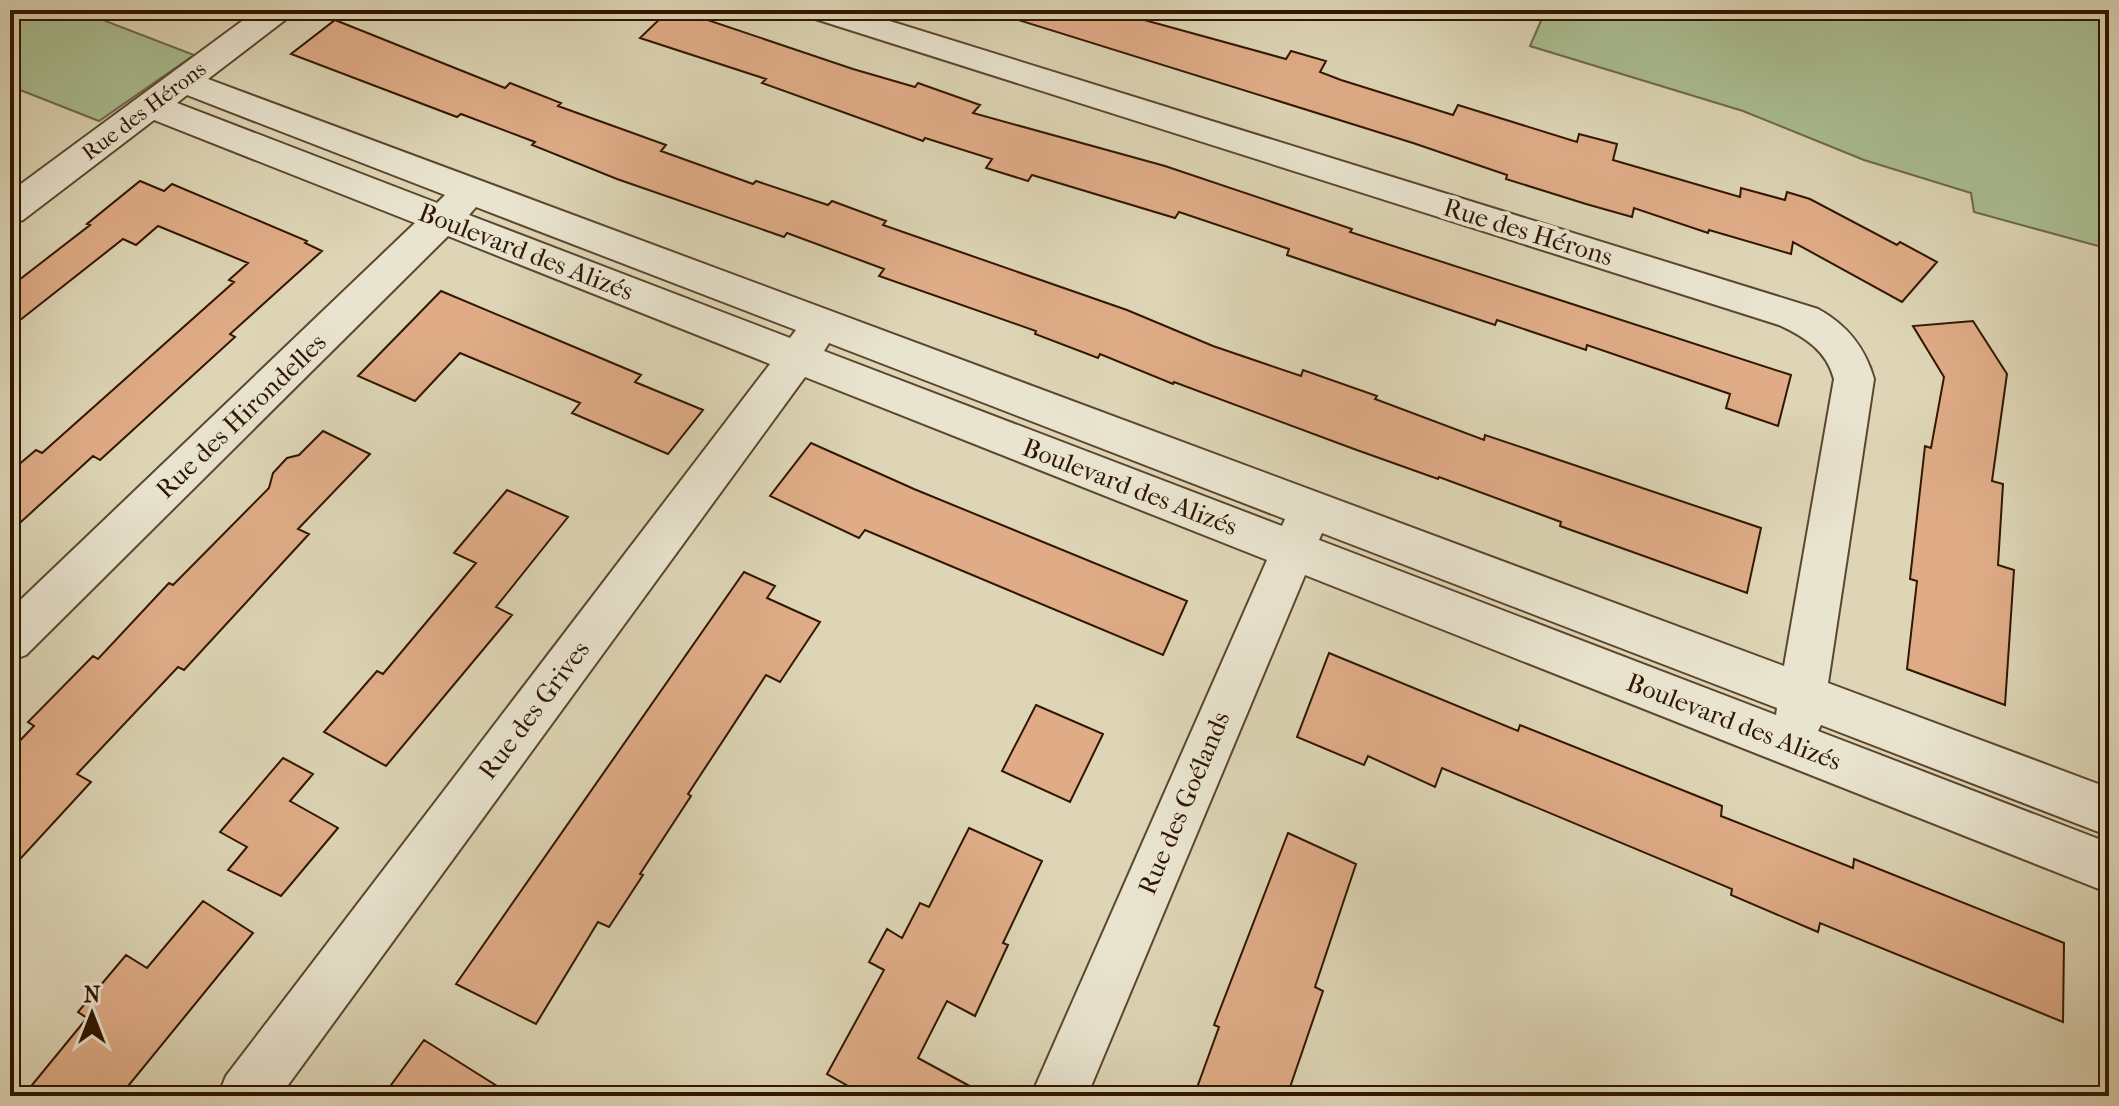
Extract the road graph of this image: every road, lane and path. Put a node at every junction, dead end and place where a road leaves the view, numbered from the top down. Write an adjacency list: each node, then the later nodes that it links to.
1 (278, 10): 3 (street, Rue des Hérons)
2 (820, 10): 9 (street, Rue des Hérons)
3 (168, 94): 4 (street, Boulevard des Alizés); 5 (street, Rue des Hérons)
4 (457, 205): 6 (street, Boulevard des Alizés); 8 (street, Rue des Hirondelles)
5 (10, 211)
6 (810, 341): 7 (street, Boulevard des Alizés); 13 (street, Rue des Grives)
7 (1301, 530): 9 (street, Boulevard des Alizés); 10 (street, Boulevard des Alizés); 14 (street, Rue des Goélands)
8 (10, 640)
9 (1802, 696): 10 (street, Rue des Hérons); 11 (street, Boulevard des Alizés)
10 (1795, 745): 12 (street, Boulevard des Alizés)
11 (2109, 812)
12 (2109, 868)
13 (246, 1096)
14 (1059, 1096)

